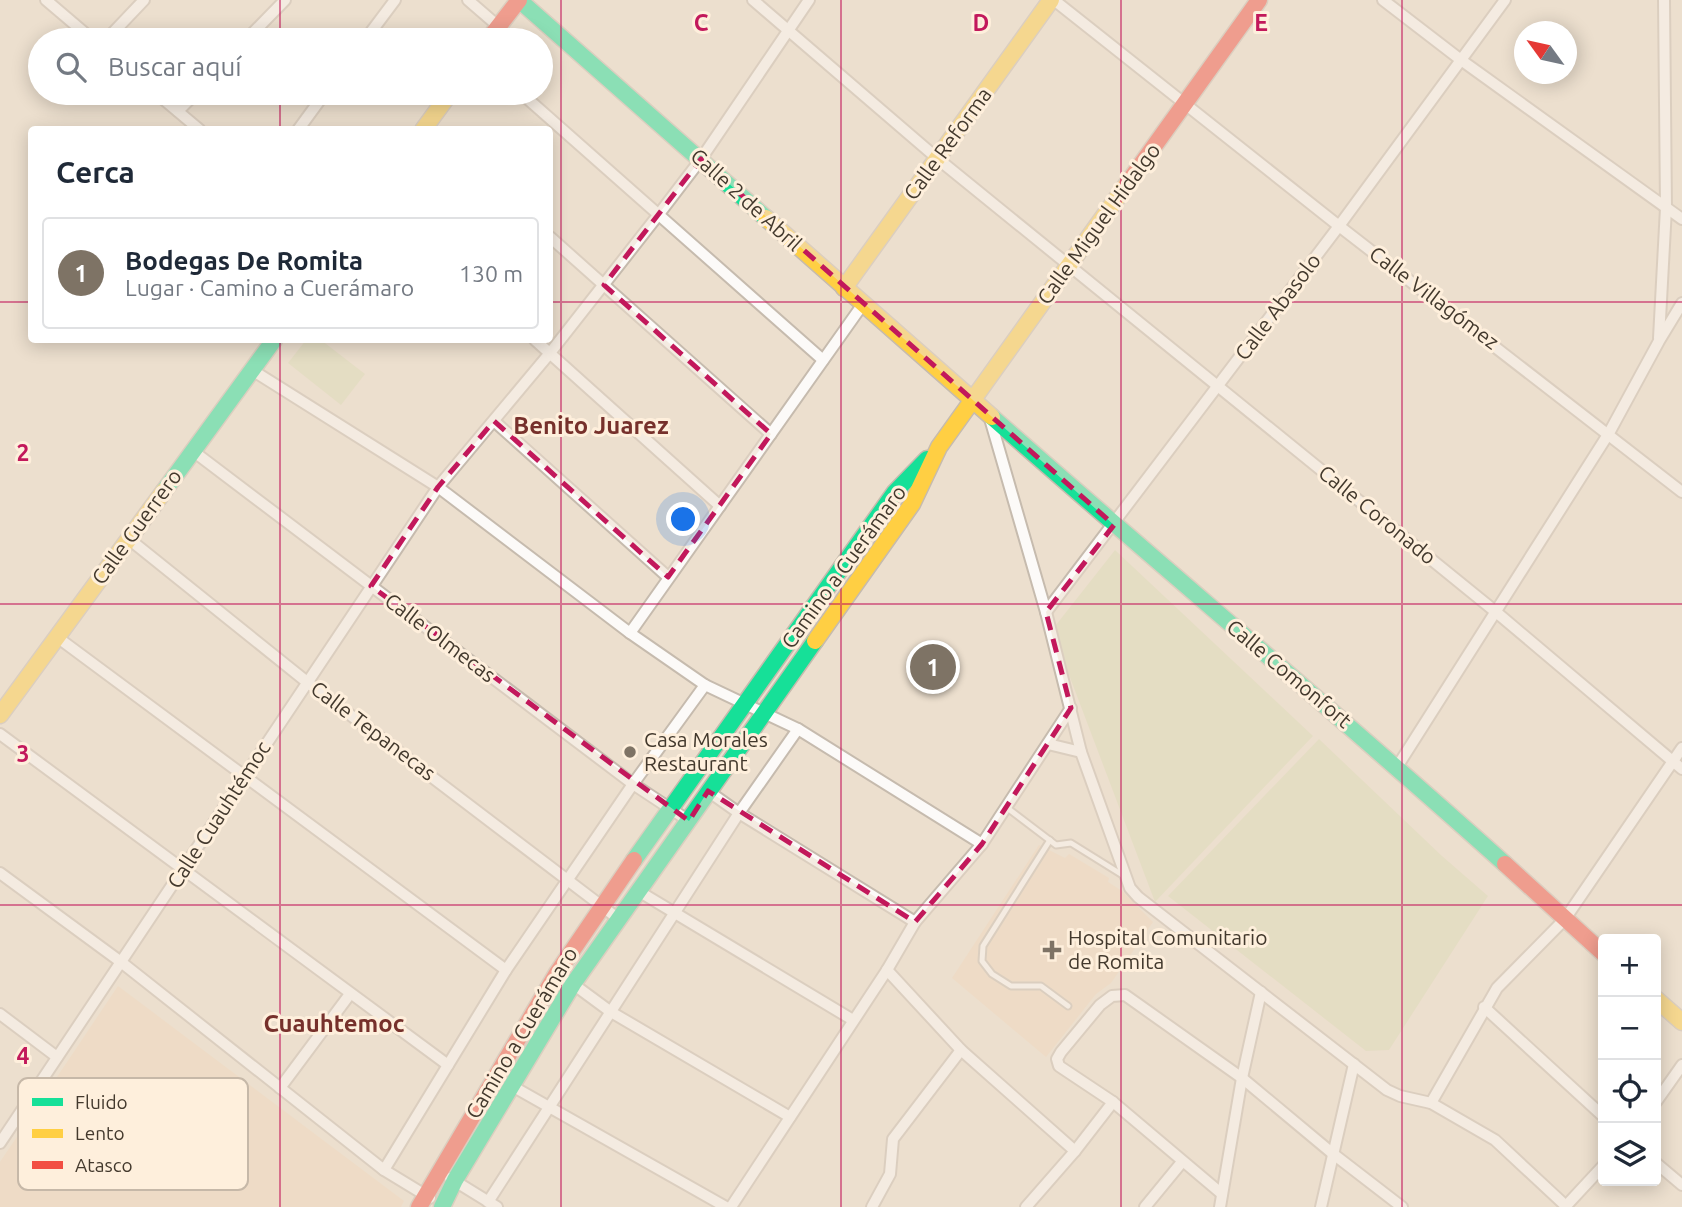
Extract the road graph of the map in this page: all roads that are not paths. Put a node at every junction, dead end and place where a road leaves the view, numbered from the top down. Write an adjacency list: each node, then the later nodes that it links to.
1 (46, 0): 15 (street)
2 (144, 0): 16 (street)
3 (285, 0): 17 (street)
4 (395, 0): 18 (street)
5 (468, 0): 14 (street)
6 (519, 0): 14 (street); 19 (street, Calle 2 de Abril)
7 (753, 0): 21 (street, Calle Coronado)
8 (809, 0): 21 (street, Calle Cuauhtémoc)
9 (1052, 0): 28 (street, Calle Villagómez); 34 (street, Calle Reforma)
10 (1259, 0): 28 (street, Calle Miguel Hidalgo)
11 (1383, 0): 22 (street)
12 (1505, 0): 22 (street, Calle Abasolo)
13 (1664, 0): 35 (street)
14 (498, 26)
15 (79, 28)
16 (117, 28)
17 (258, 28)
18 (374, 28)
19 (551, 28)
20 (553, 30): 33 (street, Calle 2 de Abril)
21 (789, 30): 33 (street, Calle Cuauhtémoc); 34 (street, Calle Coronado)
22 (1461, 60): 35 (street); 38 (street, Calle Abasolo)
23 (171, 105): 29 (street)
24 (184, 105): 29 (street)
25 (316, 105): 31 (street)
26 (442, 105): 32 (street)
27 (535, 105): 36 (street)
28 (1185, 105): 38 (street, Calle Villagómez); 40 (street, Calle Miguel Hidalgo)
29 (178, 111): 30 (street)
30 (195, 126)
31 (301, 126)
32 (427, 126)
33 (701, 159): 36 (street, Calle Cuauhtémoc); 42 (street, Calle 2 de Abril)
34 (938, 159): 40 (street, Calle Coronado); 42 (street, Calle Reforma)
35 (1666, 208): 37 (street); 45 (street)
36 (659, 215): 41 (street, Calle Cuauhtémoc); 49 (street)
37 (1682, 219)
38 (1339, 226): 51 (street, Calle Abasolo); 55 (street, Calle Villagómez)
39 (553, 240): 41 (street)
40 (1070, 265): 51 (street, Calle Coronado); 52 (street, Calle Miguel Hidalgo)
41 (604, 285): 48 (street, Calle Cuauhtémoc); 56 (street)
42 (844, 288): 44 (street, Calle 2 de Abril)
43 (1682, 303): 45 (street)
44 (863, 304): 49 (street); 52 (street, Calle 2 de Abril)
45 (1658, 341): 55 (street)
46 (272, 343): 50 (street, Calle Guerrero)
47 (538, 343): 48 (street)
48 (550, 353): 54 (street, Calle Cuauhtémoc); 61 (street)
49 (823, 360): 56 (street)
50 (252, 370): 58 (street, Calle Guerrero); 59 (street)
51 (1219, 385): 62 (street, Calle Abasolo); 67 (street, Calle Coronado)
52 (972, 400): 53 (street, Calle Comonfort); 57 (street, Calle Miguel Hidalgo)
53 (989, 415): 62 (street, Calle Comonfort); 66 (street)
54 (494, 421): 59 (street, Calle Cuauhtémoc); 64 (street)
55 (1609, 433): 60 (street, Calle Villagómez); 67 (street)
56 (771, 434): 61 (street)
57 (939, 447): 72 (street, Camino a Cuerámaro); 74 (street, Camino a Cuerámaro)
58 (193, 451): 63 (street, Calle Guerrero); 65 (street, Calle Olmecas)
59 (438, 488): 65 (street, Calle Cuauhtémoc); 68 (street)
60 (1682, 492)
61 (720, 506): 64 (street)
62 (1114, 525): 66 (street, Calle Abasolo); 82 (street, Calle Comonfort)
63 (129, 538): 69 (street, Calle Guerrero); 70 (street, Calle Tepanecas)
64 (668, 577): 68 (street)
65 (371, 586): 70 (street, Calle Cuauhtémoc); 84 (street, Calle Olmecas)
66 (1046, 612): 73 (street)
67 (1496, 612): 81 (street, Calle Coronado); 82 (street)
68 (630, 634): 71 (street)
69 (57, 637): 75 (street, Calle Guerrero); 83 (street)
70 (307, 682): 83 (street, Calle Cuauhtémoc); 94 (street, Calle Tepanecas)
71 (705, 685): 72 (street); 84 (street)
72 (744, 705): 74 (street); 87 (street, Camino a Cuerámaro)
73 (1071, 708): 78 (street); 80 (street)
74 (764, 712): 76 (street); 85 (street, Camino a Cuerámaro)
75 (0, 715)
76 (798, 729): 88 (street); 91 (street)
77 (0, 734): 92 (street)
78 (1048, 744): 80 (street); 86 (street)
79 (1682, 748): 81 (street)
80 (1081, 752): 95 (street)
81 (1678, 765): 99 (street)
82 (1397, 767): 99 (street, Calle Comonfort)
83 (245, 777): 92 (street, Calle Cuauhtémoc); 104 (street)
84 (633, 784): 87 (street, Calle Olmecas); 94 (street)
85 (708, 791): 88 (street); 89 (street, Camino a Cuerámaro)
86 (1006, 807): 90 (lane); 91 (street)
87 (671, 808): 89 (street, Calle Olmecas); 97 (street, Camino a Cuerámaro)
88 (739, 813): 98 (street); 101 (street)
89 (689, 821): 96 (street, Camino a Cuerámaro)
90 (1050, 840): 95 (lane); 111 (lane)
91 (982, 844): 101 (street)
92 (183, 871): 103 (street, Calle Cuauhtémoc); 109 (street)
93 (0, 873): 103 (street)
94 (568, 880): 97 (street, Calle Tepanecas); 104 (street)
95 (1128, 883): 108 (street)
96 (640, 891): 98 (street); 100 (street, Camino a Cuerámaro)
97 (602, 905): 100 (street, Calle Tepanecas); 106 (street, Camino a Cuerámaro)
98 (676, 914): 113 (street); 115 (street)
99 (1565, 919): 102 (street, Calle Comonfort); 112 (street)
100 (620, 920): 107 (street, Camino a Cuerámaro)
101 (915, 922): 105 (street)
102 (1598, 949)
103 (121, 962): 118 (street, Calle Cuauhtémoc); 125 (street)
104 (506, 970): 120 (street)
105 (887, 970): 115 (street); 117 (street)
106 (557, 973): 107 (street); 139 (street, Camino a Cuerámaro)
107 (573, 984): 113 (street); 124 (street, Camino a Cuerámaro)
108 (1261, 992): 119 (street); 123 (street)
109 (350, 994): 120 (street); 125 (street)
110 (1661, 1003): 116 (street)
111 (1068, 1006)
112 (1484, 1007): 128 (street); 130 (street)
113 (611, 1012): 129 (street); 132 (street)
114 (0, 1014): 118 (street)
115 (853, 1020): 132 (street)
116 (1682, 1022)
117 (961, 1050): 134 (street); 149 (street)
118 (57, 1057): 122 (street, Calle Cuauhtémoc)
119 (1354, 1064): 128 (street); 135 (street)
120 (448, 1065): 138 (street)
121 (1682, 1065): 126 (street)
122 (43, 1078)
123 (1242, 1078): 127 (street); 135 (street); 144 (street)
124 (512, 1086): 129 (street); 141 (street, Camino a Cuerámaro)
125 (281, 1088): 138 (street)
126 (1661, 1095)
127 (1113, 1102): 134 (street); 136 (street)
128 (1431, 1103): 154 (street)
129 (550, 1108): 145 (street); 147 (street)
130 (1598, 1111)
131 (18, 1116): 133 (street, Calle Cuauhtémoc)
132 (790, 1117): 148 (street)
133 (0, 1143)
134 (1075, 1151): 150 (street)
135 (1332, 1153): 152 (street); 153 (street)
136 (1182, 1162): 144 (street); 151 (street)
137 (1661, 1167): 142 (street)
138 (384, 1170): 143 (street)
139 (439, 1172): 141 (street); 143 (street, Camino a Cuerámaro)
140 (1598, 1172): 154 (street)
141 (455, 1181): 145 (street); 146 (street, Camino a Cuerámaro)
142 (1682, 1185)
143 (422, 1201): 146 (street)
144 (1221, 1203)
145 (493, 1204)
146 (442, 1206)
147 (726, 1207)
148 (731, 1207)
149 (872, 1207)
150 (1026, 1207)
151 (1145, 1207)
152 (1321, 1207)
153 (1402, 1207)
154 (1566, 1207)

